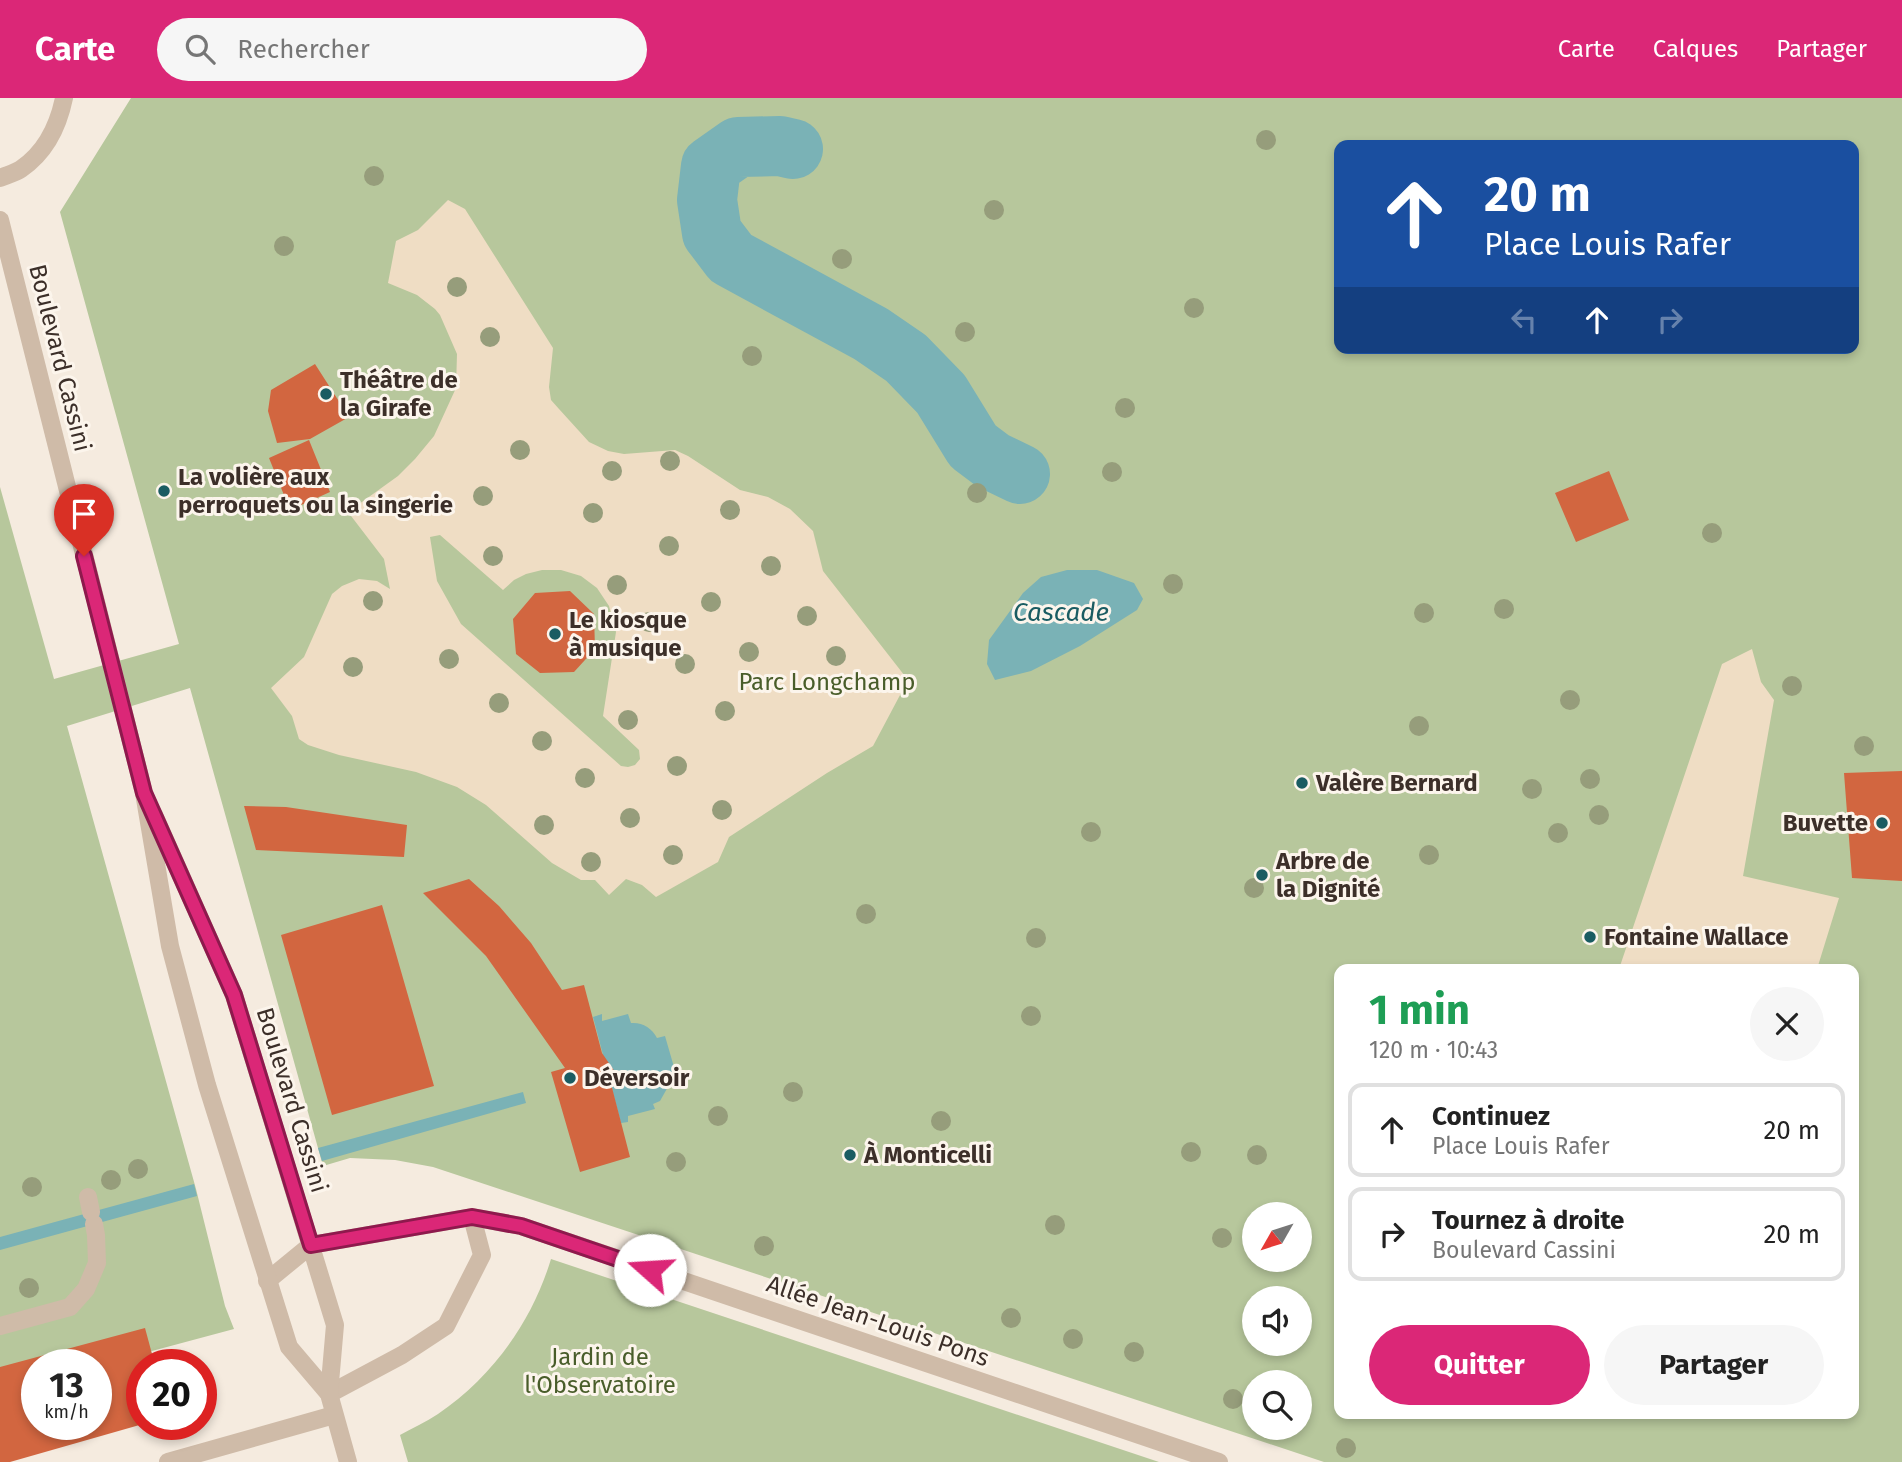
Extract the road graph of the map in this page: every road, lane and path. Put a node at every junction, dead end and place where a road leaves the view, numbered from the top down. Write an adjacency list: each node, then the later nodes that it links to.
1 (64, 98): 2 (street)
2 (0, 178)
3 (0, 220): 4 (street, Boulevard Cassini)
4 (144, 793): 7 (street, Boulevard Cassini); 8 (street, Boulevard Cassini)
5 (91, 1211): 9 (street)
6 (472, 1217): 7 (street); 10 (street); 14 (street, Allée Jean-Louis Pons)
7 (311, 1245): 8 (street); 10 (street, Boulevard Cassini)
8 (267, 1281): 10 (street, Boulevard Cassini)
9 (0, 1326)
10 (329, 1394): 11 (street, Boulevard Cassini)
11 (334, 1415): 12 (street); 13 (street, Boulevard Cassini)
12 (168, 1462)
13 (348, 1462)
14 (1219, 1462)

